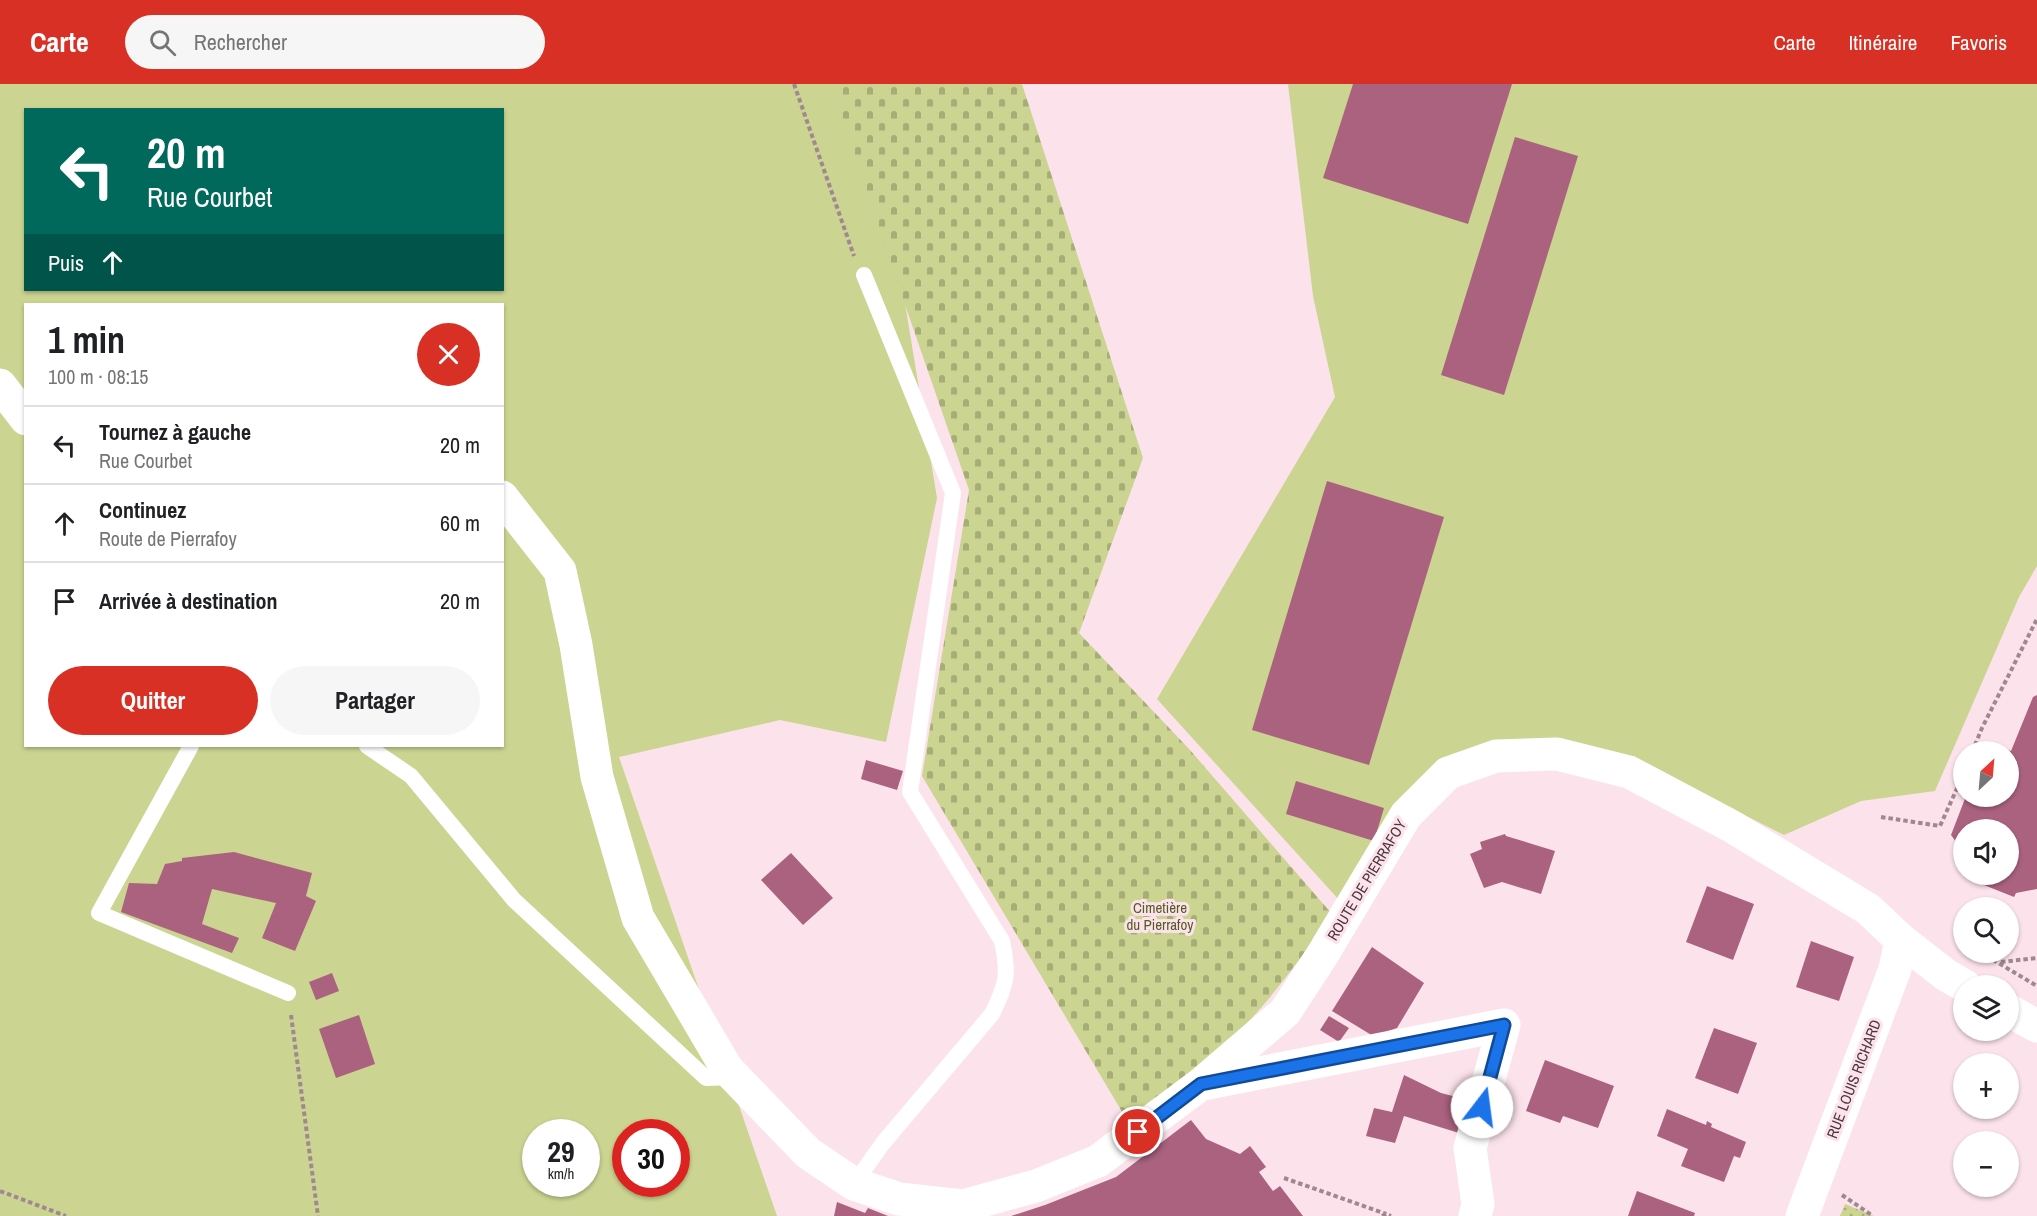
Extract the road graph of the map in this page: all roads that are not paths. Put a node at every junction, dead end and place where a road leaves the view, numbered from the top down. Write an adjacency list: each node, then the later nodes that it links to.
1 (864, 275): 14 (lane)
2 (0, 385): 3 (street)
3 (24, 416)
4 (504, 499): 12 (street, ROUTE DE PIERRAFOY)
5 (191, 747): 9 (lane)
6 (368, 747): 12 (lane)
7 (1901, 940): 8 (street, ROUTE DE PIERRAFOY); 13 (street, ROUTE DE PIERRAFOY); 16 (street, RUE LOUIS RICHARD)
8 (1953, 979)
9 (288, 993)
10 (2019, 1016): 11 (street)
11 (2037, 1026)
12 (734, 1077): 14 (street, ROUTE DE PIERRAFOY)
13 (1201, 1084): 14 (street, ROUTE DE PIERRAFOY); 15 (street)
14 (854, 1184)
15 (1475, 1216)
16 (1802, 1216)

